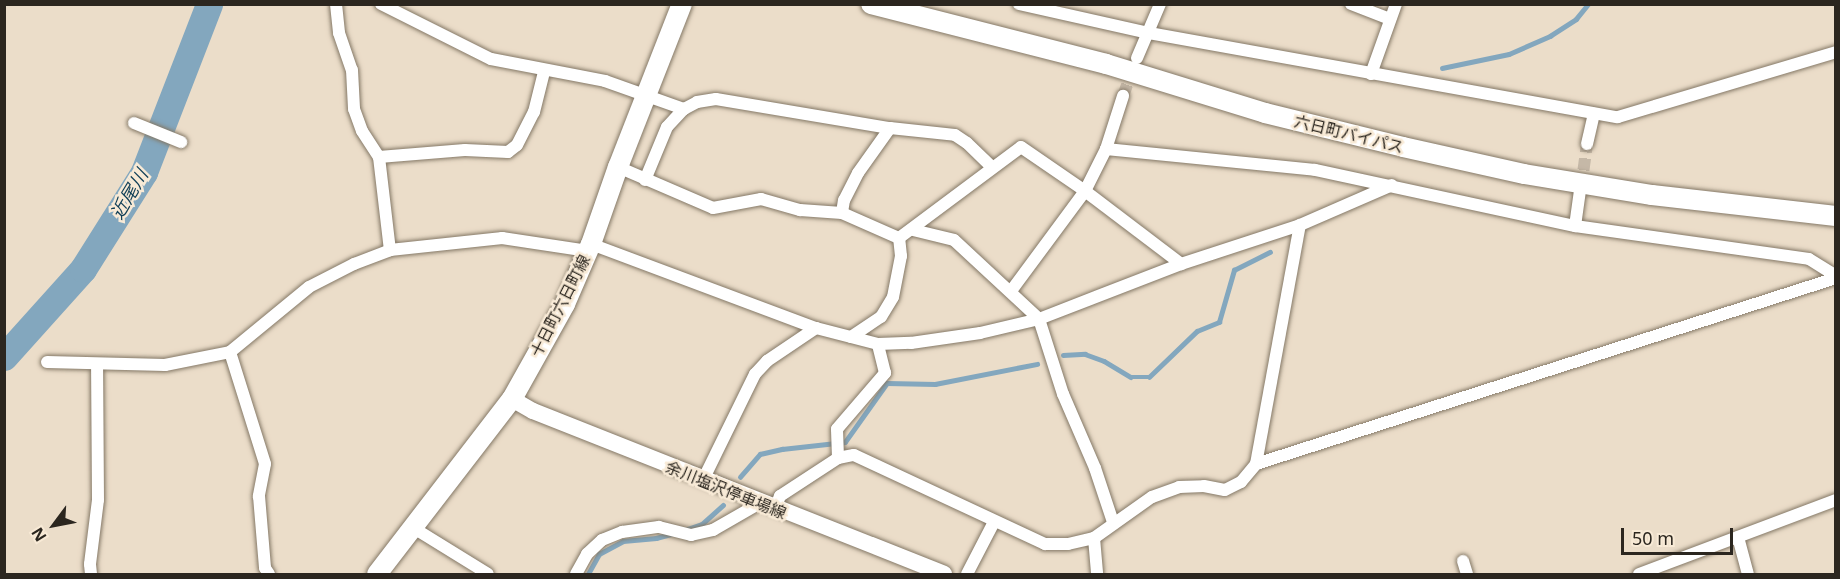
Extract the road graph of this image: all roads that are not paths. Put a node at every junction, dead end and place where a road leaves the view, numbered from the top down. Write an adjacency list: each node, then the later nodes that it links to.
1 (336, 4): 24 (street)
2 (381, 4): 13 (street)
3 (682, 4): 15 (main road, 十日町六日町線)
4 (872, 4): 32 (main road, 六日町バイパス)
5 (1019, 4): 10 (street)
6 (1160, 4): 10 (street)
7 (1351, 4): 9 (street)
8 (1395, 4): 9 (street)
9 (1390, 19): 14 (street)
10 (1149, 33): 12 (street); 14 (street)
11 (1836, 52): 18 (street)
12 (1137, 58)
13 (544, 72): 15 (street); 24 (street)
14 (1371, 74): 18 (street)
15 (646, 95): 17 (street); 25 (main road, 十日町六日町線)
16 (1123, 96): 23 (street)
17 (684, 109): 20 (street); 27 (street)
18 (1594, 114): 22 (street)
19 (134, 123): 21 (street)
20 (890, 128): 26 (street); 31 (street)
21 (181, 142)
22 (1587, 144)
23 (1106, 149): 28 (street); 29 (street)
24 (379, 157): 38 (street)
25 (618, 167): 27 (street); 37 (main road, 十日町六日町線)
26 (992, 167): 29 (street); 35 (street)
27 (645, 180): 31 (street)
28 (1392, 185): 33 (street); 34 (street)
29 (1085, 191): 39 (street); 41 (street)
30 (1580, 192): 34 (street)
31 (842, 213): 36 (street)
32 (1836, 216)
33 (1300, 225): 39 (street); 51 (street)
34 (1575, 226): 40 (street)
35 (913, 230): 36 (street); 41 (street)
36 (899, 238): 44 (street)
37 (590, 248): 38 (street); 43 (street); 49 (main road, 十日町六日町線)
38 (390, 250): 46 (street)
39 (1181, 264): 42 (street)
40 (1836, 277): 51 (street)
41 (1011, 291): 42 (street)
42 (1039, 320): 45 (street); 56 (street)
43 (816, 328): 44 (street); 52 (street)
44 (851, 337): 45 (street)
45 (878, 344): 50 (street)
46 (230, 352): 48 (street); 62 (street)
47 (47, 362): 48 (street)
48 (97, 365): 61 (street)
49 (512, 399): 52 (main road, 余川塩沢停車場線); 57 (main road, 十日町六日町線)
50 (838, 458): 54 (street); 55 (street)
51 (1256, 464): 56 (street)
52 (703, 480): 54 (main road, 余川塩沢停車場線)
53 (1836, 500): 58 (street)
54 (768, 506): 65 (street); 66 (main road, 余川塩沢停車場線)
55 (994, 522): 59 (street); 67 (street)
56 (1113, 522): 59 (street)
57 (412, 526): 63 (main road, 十日町六日町線); 64 (street)
58 (1738, 537): 70 (street); 71 (street)
59 (1095, 538): 68 (street)
60 (1463, 561): 69 (street)
61 (91, 574)
62 (269, 574)
63 (377, 574)
64 (488, 574)
65 (576, 574)
66 (944, 574)
67 (967, 574)
68 (1097, 574)
69 (1467, 574)
70 (1639, 574)
71 (1748, 574)

